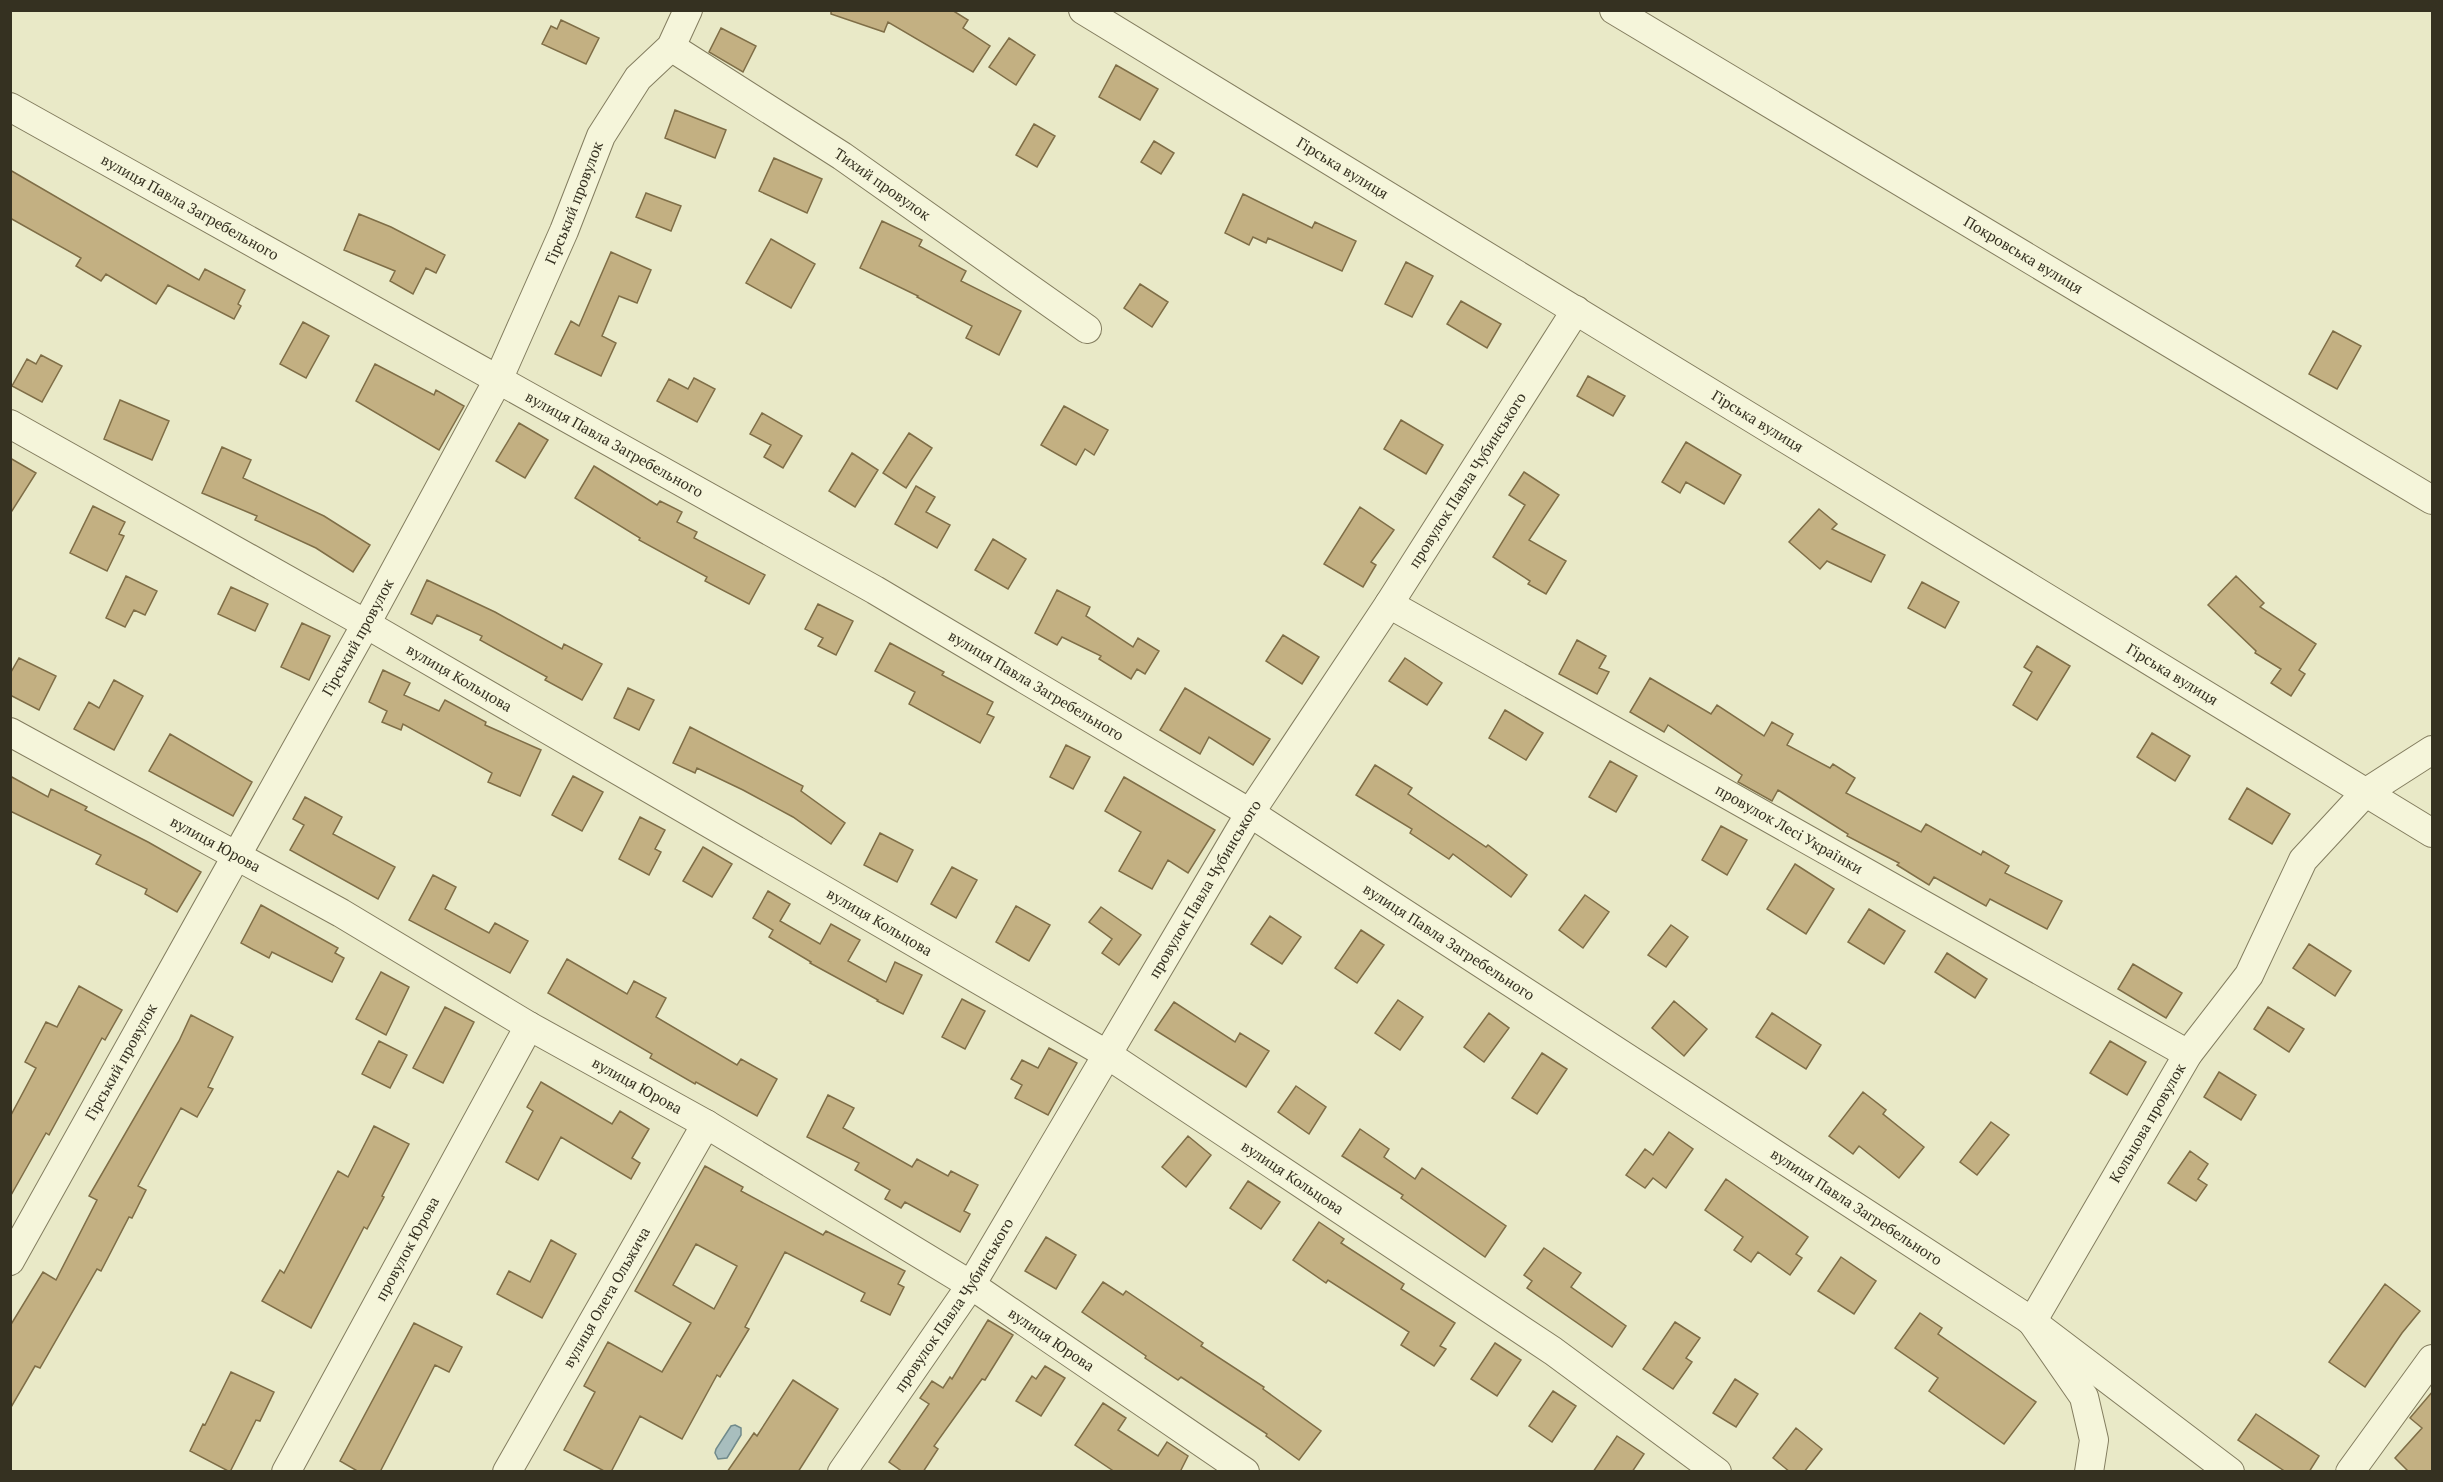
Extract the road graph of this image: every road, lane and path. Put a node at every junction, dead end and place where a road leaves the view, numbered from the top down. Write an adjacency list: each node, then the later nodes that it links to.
1 (688, 10): 4 (street, Гірський провулок)
2 (1083, 10): 6 (street, Гірська вулиця)
3 (1614, 10): 10 (street, Покровська вулиця)
4 (671, 47): 7 (street, Тихий провулок); 8 (street, Гірський провулок)
5 (10, 107): 8 (street, вулиця Павла Загребельного)
6 (1576, 310): 11 (street, провулок Павла Чубинського); 15 (street, Гірська вулиця)
7 (1087, 329)
8 (498, 380): 12 (street, Гірський провулок); 16 (street, вулиця Павла Загребельного)
9 (10, 424): 12 (street, вулиця Кольцова)
10 (2433, 500)
11 (1389, 604): 16 (street, провулок Павла Чубинського); 20 (street, провулок Лесі Українки)
12 (366, 624): 18 (street, Гірський провулок); 21 (street, вулиця Кольцова)
13 (10, 732): 18 (street, вулиця Юрова)
14 (2433, 750): 15 (street, Кольцова провулок)
15 (2365, 793): 17 (street, Гірська вулиця); 20 (street, Кольцова провулок)
16 (1250, 813): 21 (street, провулок Павла Чубинського); 25 (street, вулиця Павла Загребельного)
17 (2433, 833)
18 (235, 855): 19 (street, вулиця Юрова); 23 (street, Гірський провулок)
19 (529, 1026): 22 (street, вулиця Юрова); 28 (street, провулок Юрова)
20 (2188, 1054): 25 (street, Кольцова провулок)
21 (1108, 1055): 24 (street, провулок Павла Чубинського); 31 (street, вулиця Кольцова)
22 (706, 1124): 24 (street, вулиця Юрова); 29 (street, вулиця Олега Ольжича)
23 (10, 1261)
24 (971, 1285): 27 (street, провулок Павла Чубинського); 30 (street, вулиця Юрова)
25 (2029, 1320): 32 (street); 33 (street, вулиця Павла Загребельного)
26 (2433, 1359): 34 (street)
27 (854, 1467)
28 (286, 1472)
29 (507, 1472)
30 (1245, 1472)
31 (1718, 1472)
32 (2089, 1472)
33 (2230, 1472)
34 (2350, 1472)

